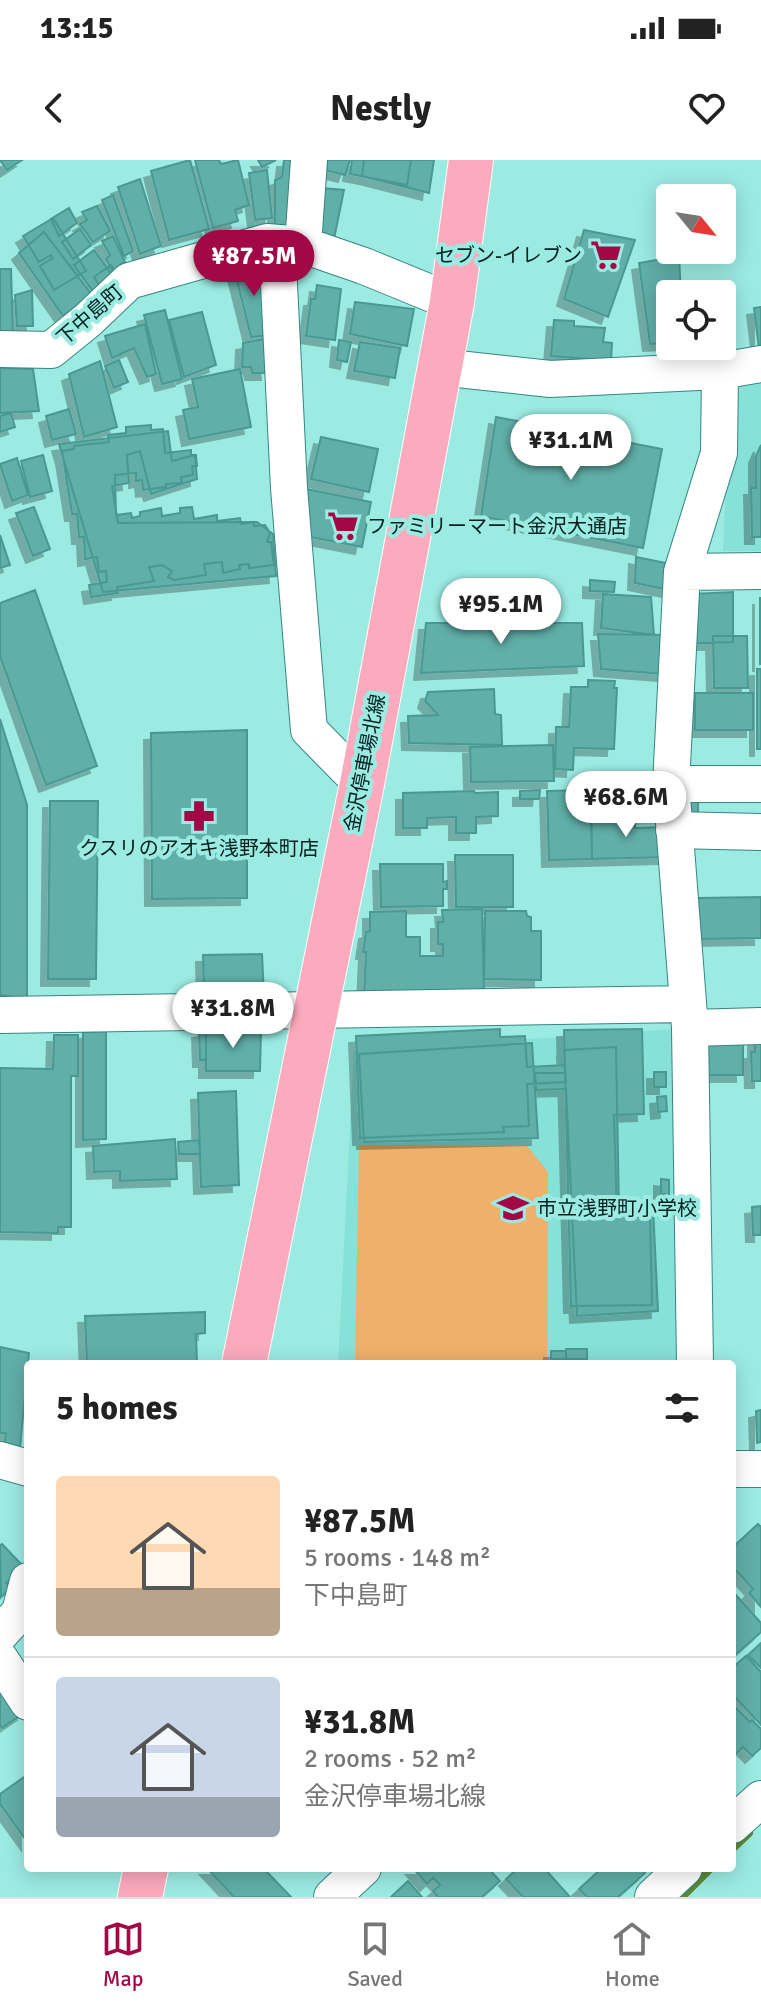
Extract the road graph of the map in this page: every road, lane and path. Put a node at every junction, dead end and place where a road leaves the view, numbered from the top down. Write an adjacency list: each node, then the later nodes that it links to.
1 (309, 160): 3 (street)
2 (471, 160): 4 (main road, 金沢停車場北線)
3 (290, 244): 4 (street, 下中島町); 5 (street, 下中島町); 11 (street)
4 (452, 302): 7 (main road, 金沢停車場北線)
5 (0, 349)
6 (761, 364): 8 (street)
7 (439, 367): 8 (street); 11 (main road, 金沢停車場北線)
8 (720, 371): 10 (street)
9 (761, 571): 10 (street)
10 (682, 572): 12 (street)
11 (362, 784): 16 (main road, 金沢停車場北線)
12 (671, 784): 13 (street); 14 (street)
13 (761, 784)
14 (674, 830): 15 (street); 18 (street)
15 (761, 832)
16 (316, 1009): 17 (street); 18 (street); 20 (main road, 金沢停車場北線)
17 (0, 1015)
18 (688, 1016): 19 (street); 21 (street)
19 (761, 1026)
20 (245, 1360)
21 (695, 1360)
22 (0, 1460): 23 (street)
23 (24, 1467)
24 (736, 1469): 25 (street)
25 (761, 1469)
26 (24, 1596): 27 (street)
27 (0, 1634)
28 (0, 1659): 29 (street)
29 (24, 1696)
30 (761, 1799): 31 (street)
31 (736, 1821)
32 (359, 1872): 33 (street)
33 (332, 1897)

